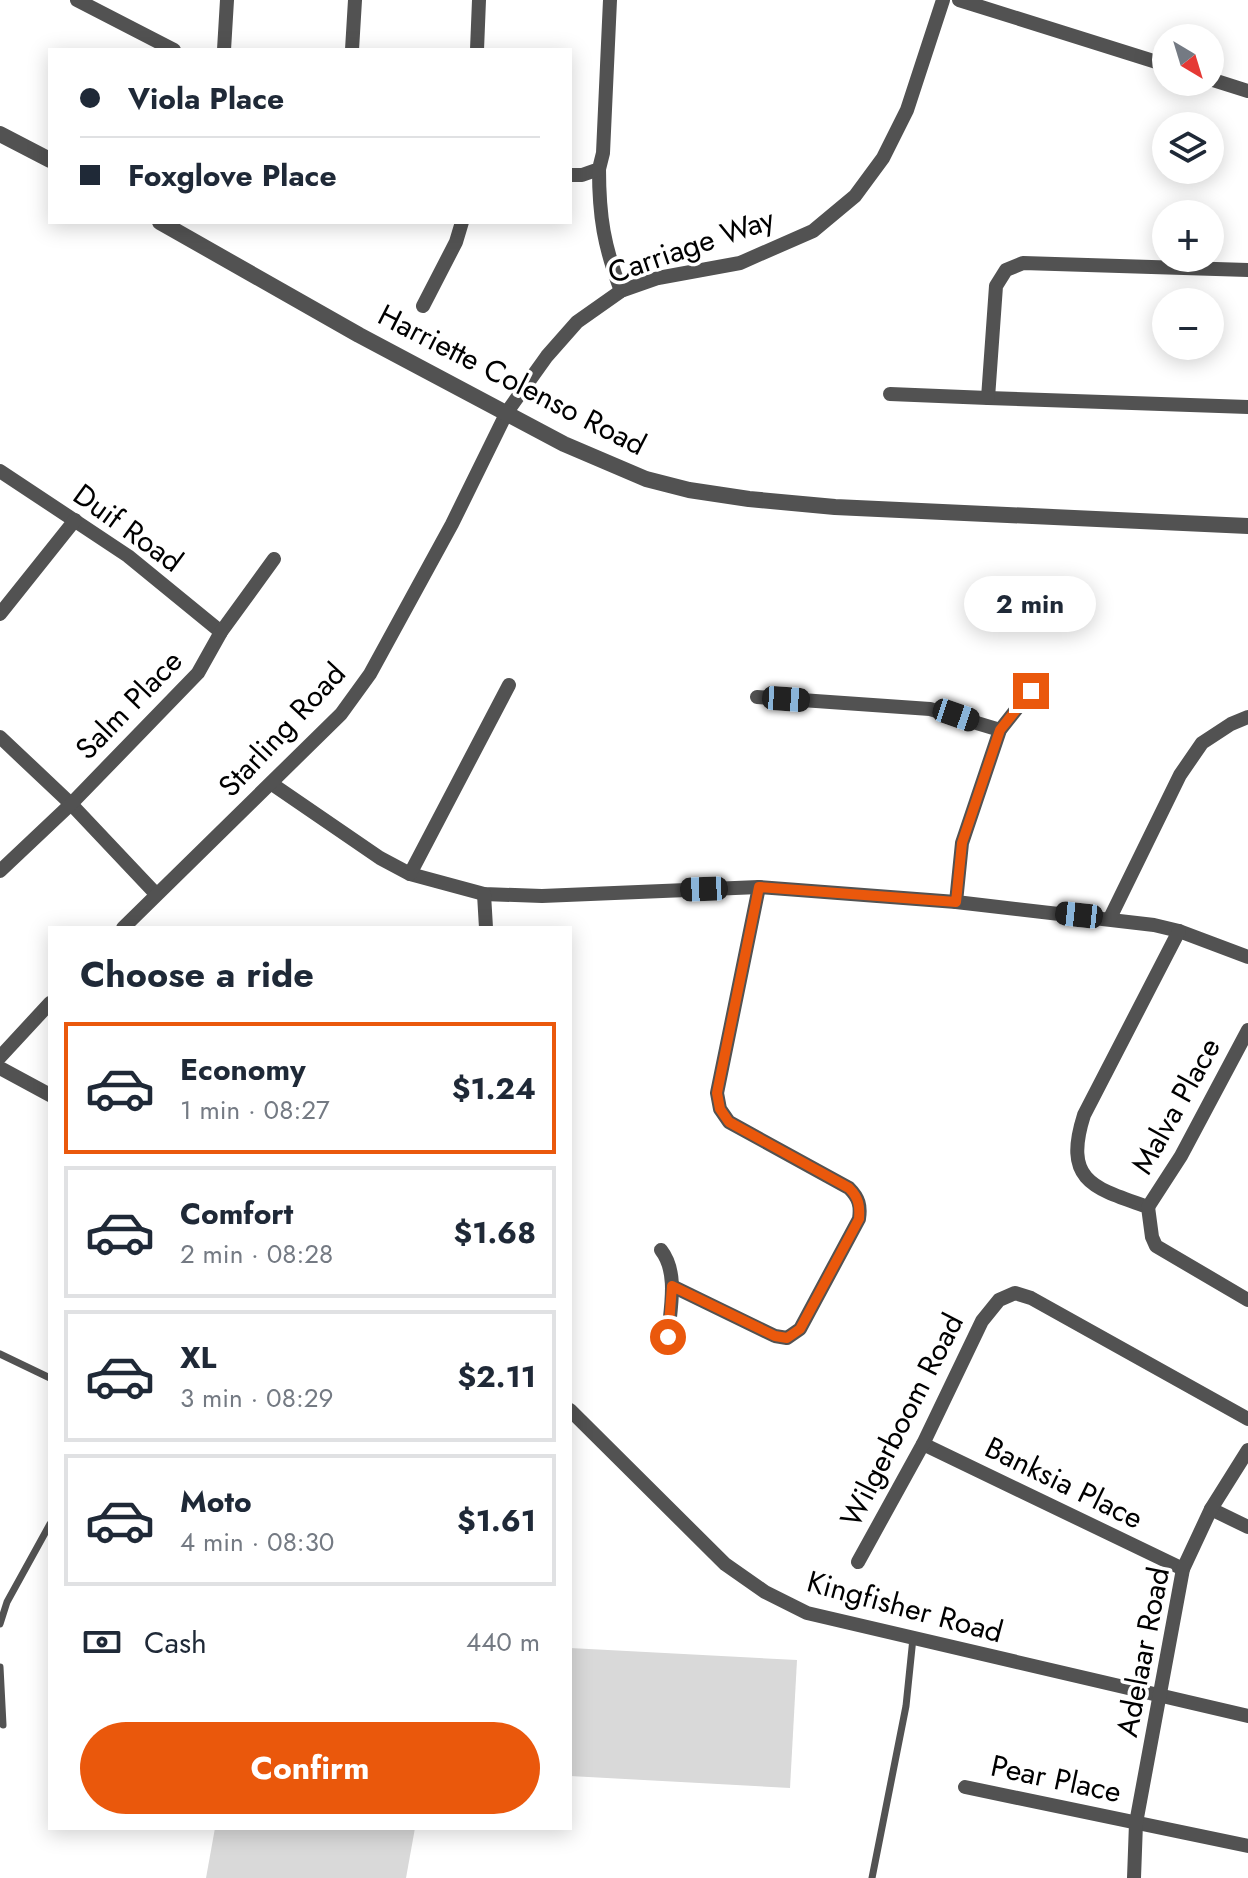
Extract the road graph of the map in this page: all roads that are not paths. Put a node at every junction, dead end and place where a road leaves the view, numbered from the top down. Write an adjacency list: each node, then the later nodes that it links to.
1 (77, 0): 8 (street)
2 (227, 0): 9 (street)
3 (355, 0): 10 (street)
4 (479, 0): 11 (street)
5 (610, 0): 17 (street)
6 (943, 0): 22 (street, Carriage Way)
7 (959, 0): 12 (street)
8 (170, 48)
9 (224, 48)
10 (352, 48)
11 (477, 48)
12 (1152, 61)
13 (1224, 83): 14 (street)
14 (1248, 91)
15 (0, 134): 16 (street)
16 (48, 159)
17 (599, 169): 18 (street); 22 (street)
18 (572, 175)
19 (164, 224): 27 (street, Harriette Colenso Road)
20 (461, 224): 23 (street)
21 (1248, 270): 25 (street)
22 (621, 291): 27 (street, Carriage Way)
23 (423, 306)
24 (890, 394): 25 (street)
25 (988, 398): 26 (street)
26 (1248, 407)
27 (507, 412): 30 (street, Harriette Colenso Road); 40 (street, Starling Road)
28 (0, 471): 29 (street, Duif Road)
29 (75, 520): 32 (street); 33 (street, Duif Road)
30 (1248, 526)
31 (274, 559): 33 (street, Salm Place)
32 (0, 614)
33 (221, 632): 41 (street, Salm Place)
34 (509, 685): 43 (street)
35 (1031, 691): 38 (street)
36 (757, 697): 38 (street)
37 (1248, 717): 48 (street)
38 (1000, 730): 47 (street)
39 (0, 737): 41 (street)
40 (272, 784): 43 (street); 45 (street, Starling Road)
41 (71, 804): 42 (street, Salm Place); 45 (street)
42 (0, 871)
43 (410, 874): 46 (street)
44 (759, 887): 46 (street); 47 (street); 60 (street)
45 (156, 894): 49 (street, Starling Road)
46 (484, 894): 50 (street)
47 (956, 902): 48 (street)
48 (1110, 918): 51 (street)
49 (125, 926)
50 (486, 926)
51 (1179, 931): 52 (street); 58 (street)
52 (1248, 957)
53 (48, 1005): 55 (street)
54 (1248, 1030): 58 (street, Malva Place)
55 (0, 1057)
56 (0, 1068): 57 (street)
57 (48, 1094)
58 (1148, 1207): 61 (street)
59 (661, 1250): 60 (street)
60 (672, 1286): 62 (street)
61 (1248, 1300)
62 (668, 1337)
63 (0, 1354): 64 (lane)
64 (48, 1377)
65 (572, 1412): 75 (street, Kingfisher Road)
66 (1248, 1419): 67 (street, Wilgerboom Road)
67 (923, 1444): 72 (street, Wilgerboom Road); 73 (street, Banksia Place)
68 (1248, 1450): 69 (street, Adelaar Road)
69 (1211, 1509): 70 (street); 73 (street, Adelaar Road)
70 (1248, 1527)
71 (48, 1528): 74 (lane)
72 (858, 1562)
73 (1183, 1569): 77 (street, Adelaar Road)
74 (0, 1624)
75 (913, 1638): 77 (street, Kingfisher Road); 83 (lane)
76 (0, 1667): 79 (lane)
77 (1161, 1695): 78 (street, Kingfisher Road); 81 (street, Adelaar Road)
78 (1248, 1716)
79 (3, 1725)
80 (965, 1787): 81 (street, Pear Place)
81 (1136, 1823): 82 (street, Pear Place); 84 (street, Adelaar Road)
82 (1248, 1846)
83 (872, 1878)
84 (1134, 1878)

